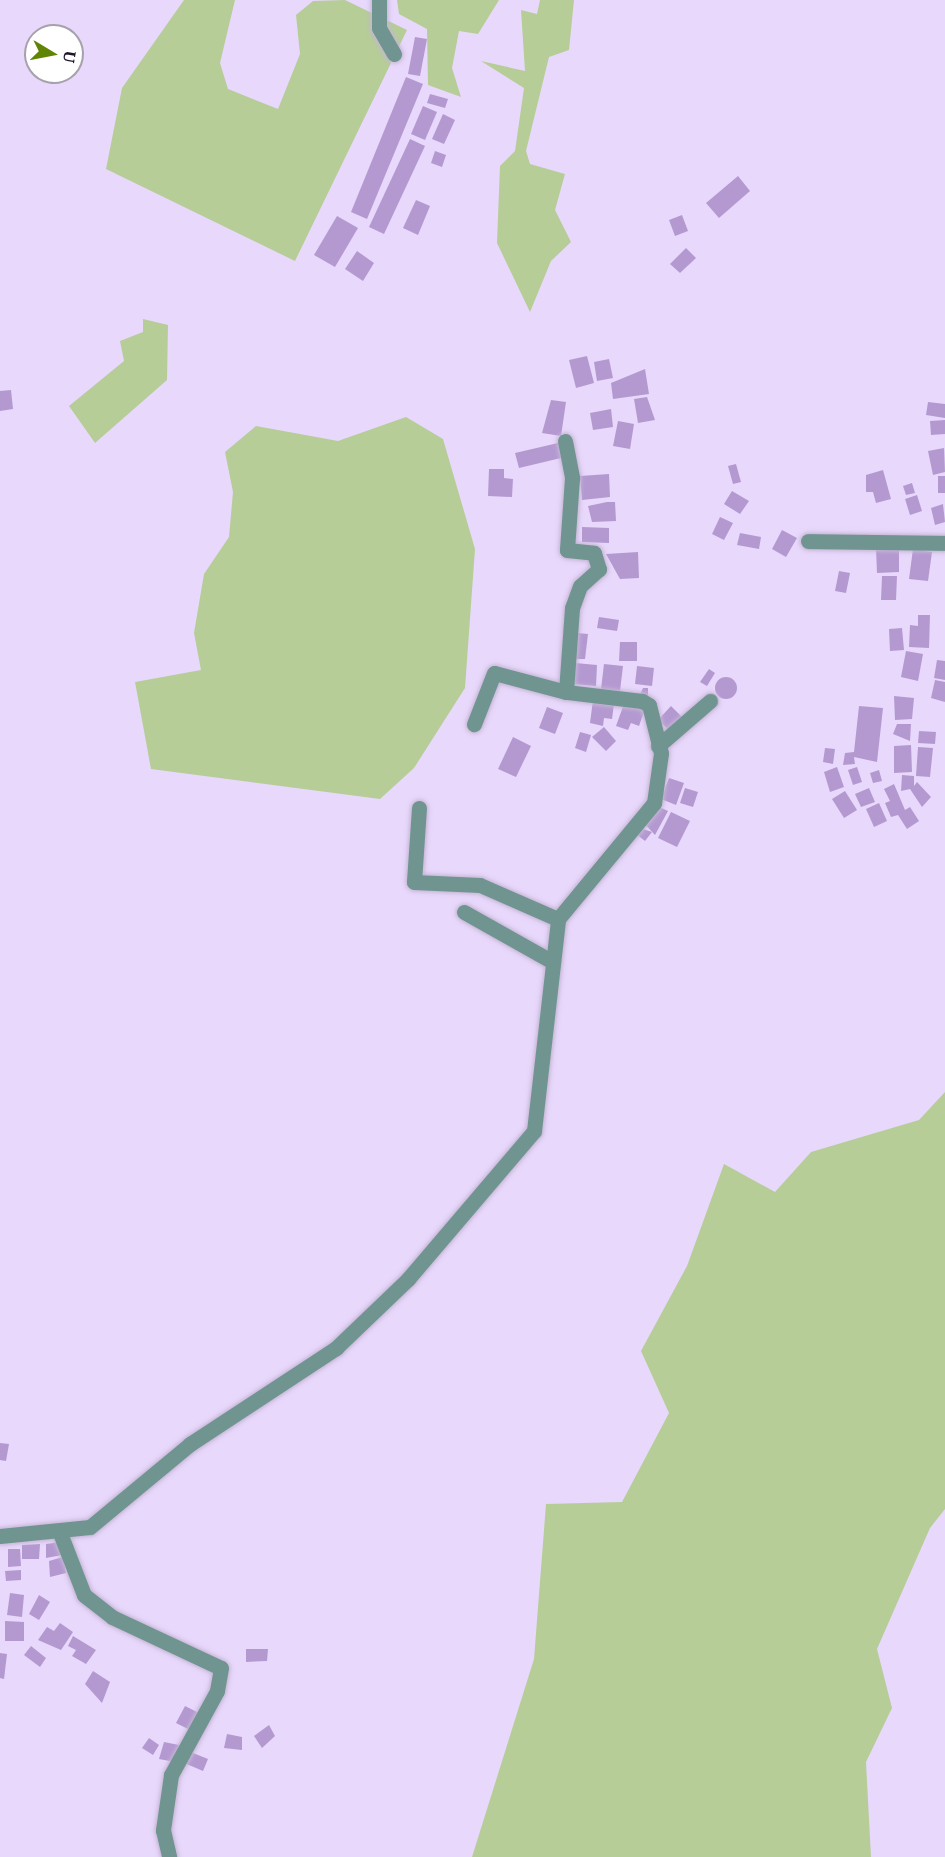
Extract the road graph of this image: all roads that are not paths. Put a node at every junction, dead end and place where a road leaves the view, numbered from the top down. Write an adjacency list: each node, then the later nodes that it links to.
1 (379, 0): 2 (street)
2 (394, 54)
3 (565, 441): 6 (street)
4 (808, 541): 5 (street)
5 (945, 543)
6 (566, 692): 8 (street); 9 (street)
7 (710, 701): 9 (street)
8 (474, 724)
9 (658, 746): 12 (street)
10 (419, 808): 12 (street)
11 (464, 912): 13 (street)
12 (558, 919): 13 (street)
13 (551, 961): 14 (street)
14 (60, 1533): 15 (street); 16 (street)
15 (0, 1536)
16 (169, 1857)

